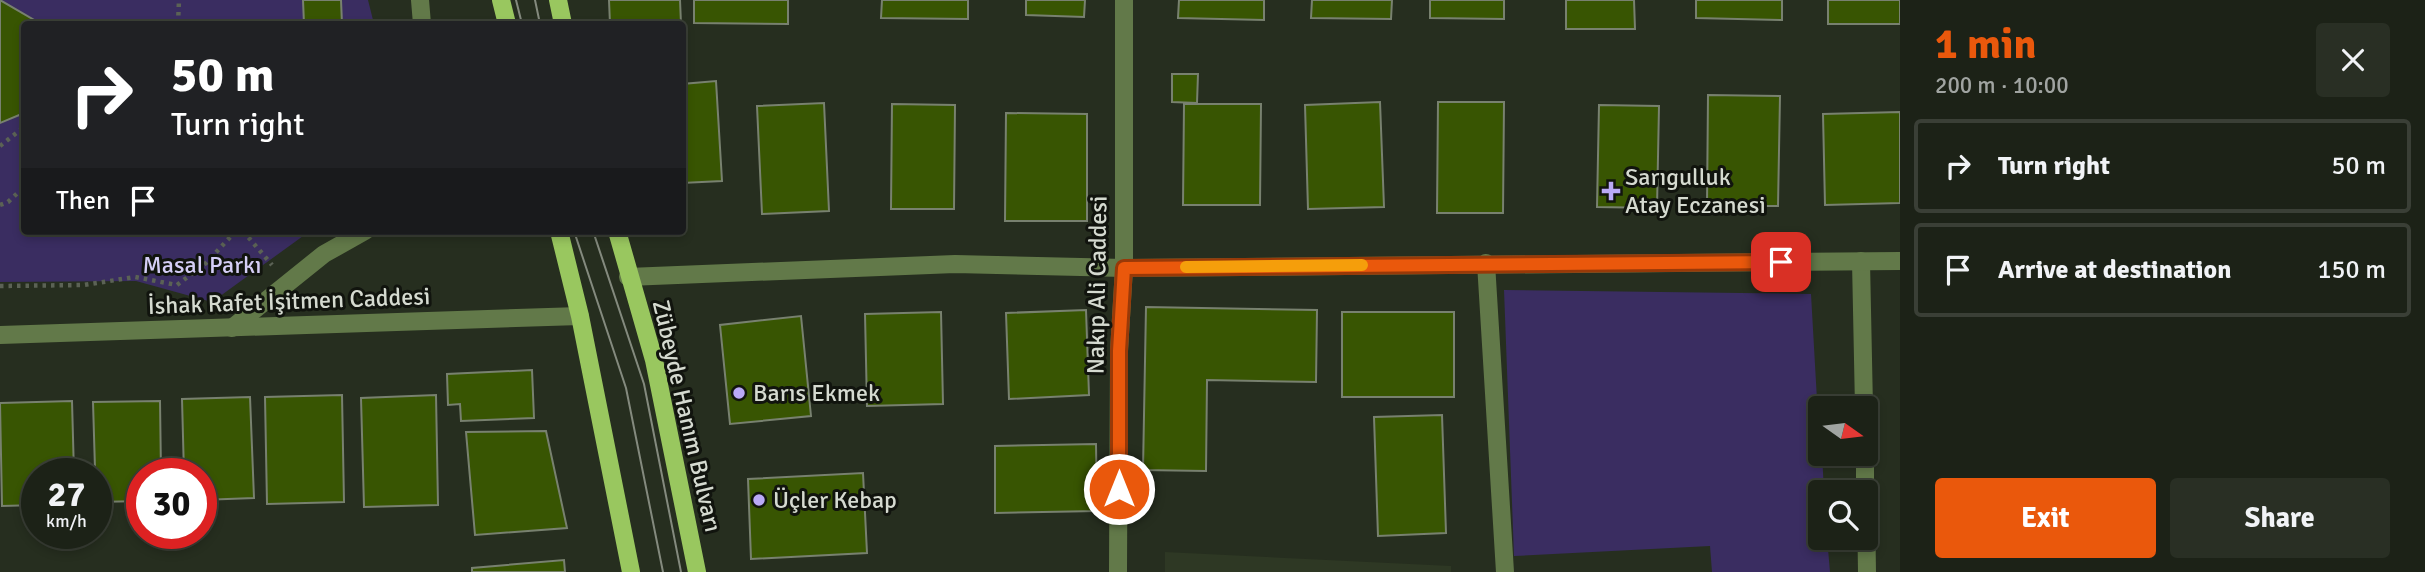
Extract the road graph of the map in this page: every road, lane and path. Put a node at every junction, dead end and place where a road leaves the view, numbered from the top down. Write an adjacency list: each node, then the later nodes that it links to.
1 (179, 0): 6 (path)
2 (420, 0): 7 (street)
3 (501, 0): 8 (main road)
4 (558, 0): 9 (main road)
5 (1124, 0): 22 (street, Nakıp Ali Caddesi)
6 (178, 21)
7 (422, 21)
8 (506, 21)
9 (562, 21)
10 (21, 129): 11 (path)
11 (0, 146)
12 (21, 190): 13 (path)
13 (0, 205)
14 (232, 235): 25 (path)
15 (246, 235): 24 (path)
16 (358, 235): 24 (street)
17 (560, 235): 26 (main road)
18 (618, 235): 23 (main road, Zübeyde Hanım Bulvarı)
19 (1861, 261): 20 (street); 21 (street); 29 (street)
20 (1900, 261)
21 (1486, 263): 22 (street); 34 (street)
22 (1124, 268): 23 (street); 33 (street, Nakıp Ali Caddesi)
23 (628, 277): 32 (main road, Zübeyde Hanım Bulvarı)
24 (287, 284): 27 (street)
25 (0, 286)
26 (580, 316): 27 (street, İshak Rafet İşitmen Caddesi); 31 (main road)
27 (232, 328): 28 (street, İshak Rafet İşitmen Caddesi)
28 (0, 335)
29 (1864, 396)
30 (1867, 550): 35 (street)
31 (631, 572)
32 (697, 572)
33 (1118, 572)
34 (1505, 572)
35 (1867, 572)

